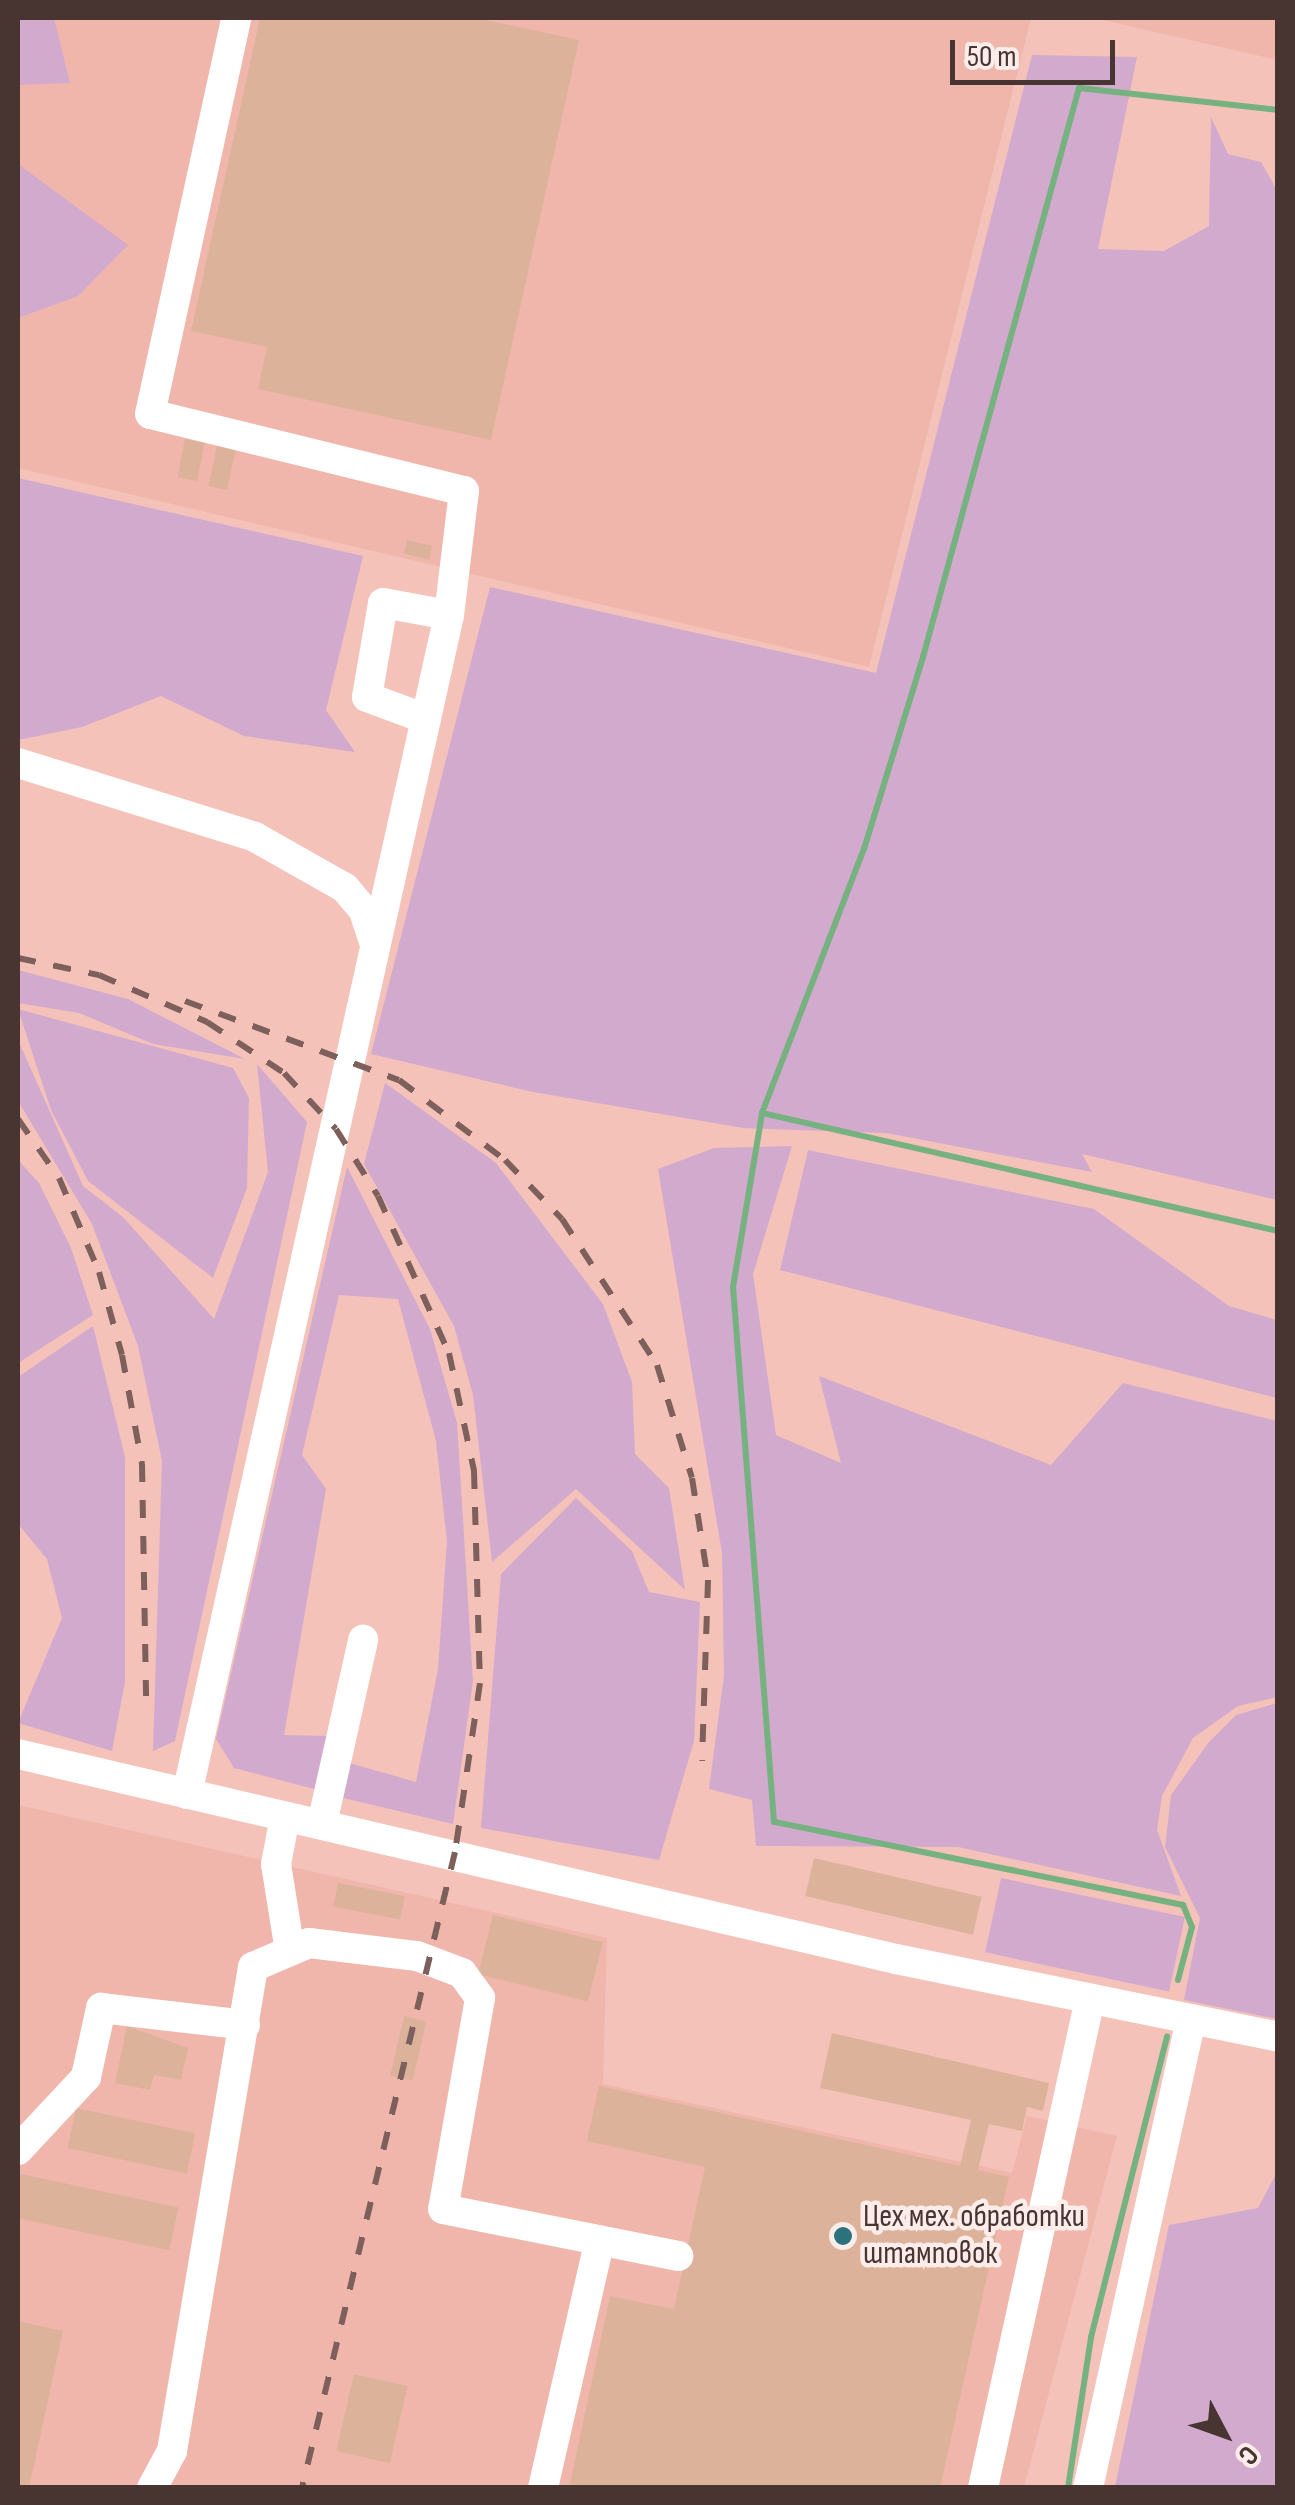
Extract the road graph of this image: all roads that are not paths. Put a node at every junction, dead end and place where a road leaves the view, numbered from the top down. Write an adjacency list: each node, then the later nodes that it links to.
1 (236, 18): 2 (street)
2 (448, 616): 3 (street); 3 (street)
3 (426, 719): 5 (street)
4 (18, 763): 5 (street)
5 (375, 944): 8 (street)
6 (363, 1640): 10 (street)
7 (18, 1754): 8 (street)
8 (186, 1794): 9 (street)
9 (285, 1816): 10 (street); 11 (street)
10 (322, 1824): 12 (street)
11 (290, 1951): 14 (street); 17 (street)
12 (1090, 1999): 13 (street); 21 (street)
13 (1190, 2020): 15 (street); 22 (street)
14 (244, 2026): 16 (street); 19 (street)
15 (1278, 2037)
16 (18, 2150)
17 (600, 2240): 18 (street); 20 (street)
18 (678, 2256)
19 (152, 2488)
20 (542, 2488)
21 (984, 2488)
22 (1088, 2488)

